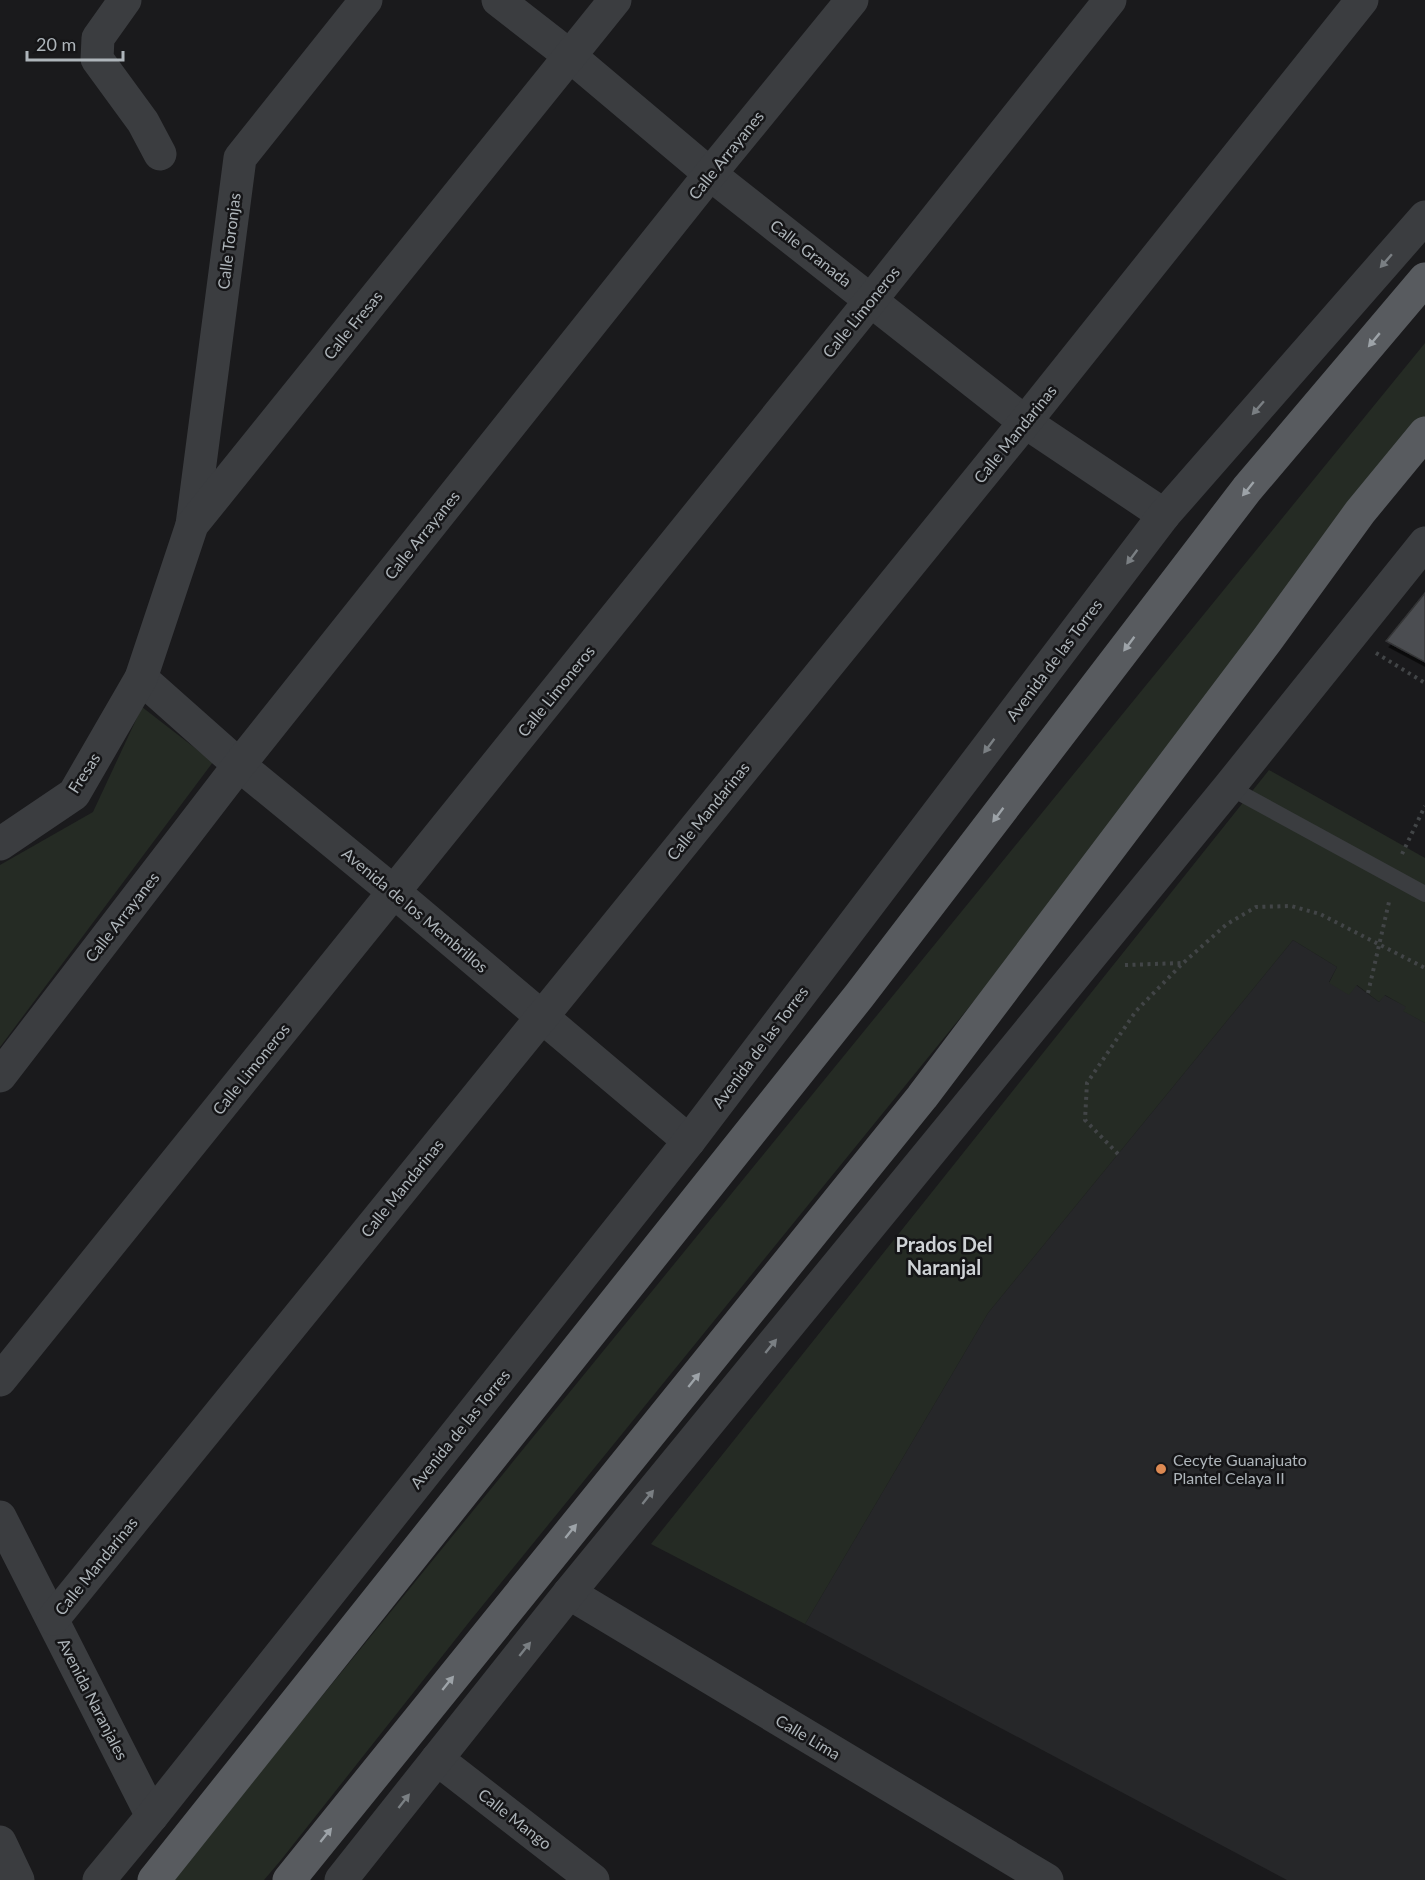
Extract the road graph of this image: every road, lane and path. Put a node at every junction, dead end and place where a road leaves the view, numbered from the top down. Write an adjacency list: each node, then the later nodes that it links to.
1 (124, 0): 9 (street)
2 (366, 0): 17 (street, Calle Toronjas)
3 (498, 0): 8 (street, Calle Granada)
4 (615, 0): 8 (street, Calle Fresas)
5 (852, 0): 10 (street, Calle Arrayanes)
6 (1110, 0): 13 (street, Calle Limoneros)
7 (1362, 0): 14 (street, Calle Mandarinas)
8 (570, 56): 10 (street, Calle Granada); 17 (street, Calle Fresas)
9 (160, 154)
10 (710, 174): 13 (street, Calle Granada); 22 (street, Calle Arrayanes)
11 (1425, 217): 16 (street, Avenida de las Torres, one-way to 16)
12 (1425, 279): 41 (main road, one-way to 41)
13 (871, 300): 14 (street, Calle Granada); 25 (street, Calle Limoneros)
14 (1025, 422): 16 (street, Calle Granada); 28 (street, Calle Mandarinas)
15 (1425, 433): 42 (main road, one-way to 15)
16 (1164, 515): 30 (street, Avenida de las Torres, one-way to 30)
17 (192, 525): 20 (street, Calle Fresas)
18 (1425, 543): 19 (street)
19 (1349, 638): 21 (path); 23 (street)
20 (141, 678): 22 (street, Avenida de los Membrillos); 24 (street, Fresas)
21 (1425, 683)
22 (239, 765): 25 (street, Avenida de los Membrillos); 29 (street, Calle Arrayanes)
23 (1229, 787): 26 (lane); 34 (street, one-way to 23)
24 (0, 844)
25 (394, 892): 28 (street, Avenida de los Membrillos); 32 (street, Calle Limoneros)
26 (1425, 894)
27 (1425, 968): 31 (path)
28 (541, 1016): 30 (street, Avenida de los Membrillos); 35 (street, Calle Mandarinas)
29 (0, 1076)
30 (689, 1141): 37 (street, Avenida de las Torres)
31 (1118, 1154)
32 (0, 1380)
33 (0, 1517): 35 (street, Avenida Naranjales)
34 (569, 1593): 36 (street, one-way to 34); 45 (street, Calle Lima)
35 (53, 1619): 37 (street, Avenida Naranjales)
36 (437, 1759): 43 (street, one-way to 36); 44 (street, Calle Mango)
37 (152, 1816): 40 (street, Avenida de las Torres)
38 (0, 1842): 39 (street)
39 (18, 1880)
40 (99, 1880)
41 (154, 1880)
42 (289, 1880)
43 (341, 1880)
44 (593, 1880)
45 (1047, 1880)

